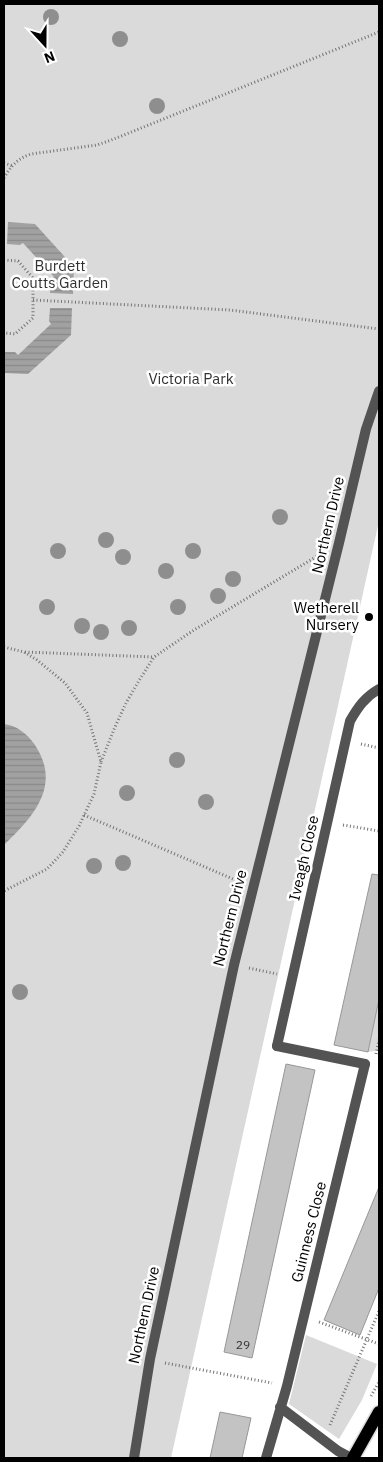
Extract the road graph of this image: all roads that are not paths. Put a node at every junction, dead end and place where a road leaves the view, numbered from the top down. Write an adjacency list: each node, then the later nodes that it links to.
1 (379, 391): 6 (street, Northern Drive)
2 (379, 689): 3 (street, Iveagh Close)
3 (365, 1064): 4 (street, Guinness Close)
4 (280, 1407): 7 (street, Guinness Close); 8 (street)
5 (379, 1412): 8 (main road)
6 (134, 1458)
7 (266, 1458)
8 (352, 1458)

